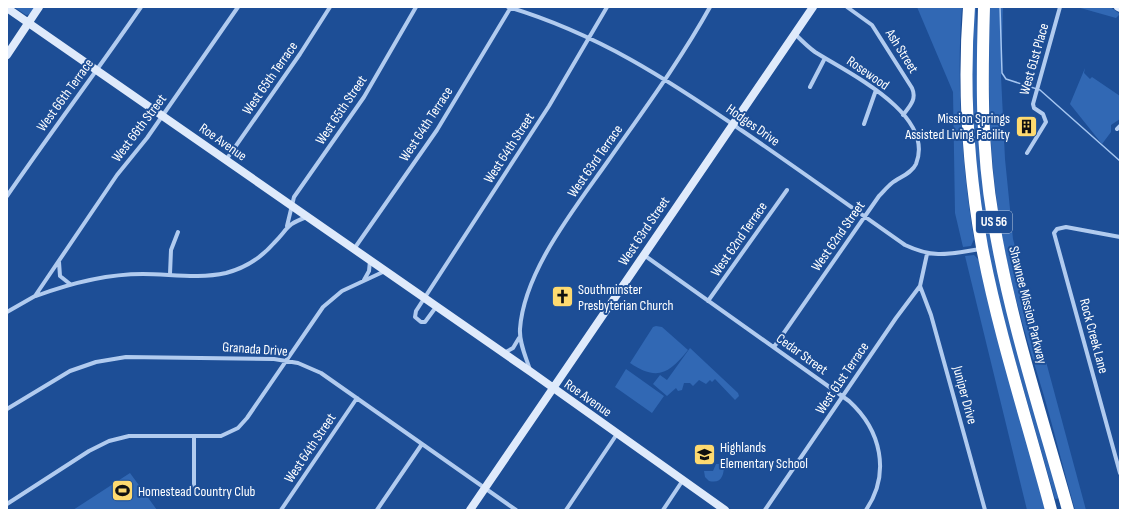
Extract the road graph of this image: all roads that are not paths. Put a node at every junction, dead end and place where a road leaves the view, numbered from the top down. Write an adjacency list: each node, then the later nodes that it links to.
1 (40, 7): 15 (main road)
2 (141, 7): 20 (street, West 66th Terrace)
3 (238, 7): 25 (street, West 66th Street)
4 (330, 7): 30 (street, West 65th Terrace)
5 (416, 7): 33 (street, West 65th Street)
6 (510, 7): 17 (street, Hodges Drive); 40 (street, West 64th Terrace)
7 (607, 7): 17 (street, West 64th Street)
8 (710, 7): 21 (street, West 63rd Terrace)
9 (813, 7): 16 (main road, West 63rd Street)
10 (847, 7): 24 (street, Ash Street)
11 (969, 7): 39 (highway, US 56)
12 (984, 7): 83 (highway, Shawnee Mission Parkway / US 56)
13 (1060, 7): 29 (street, West 61st Place)
14 (7, 8): 15 (main road, Roe Avenue)
15 (28, 23): 18 (main road); 20 (main road, Roe Avenue)
16 (794, 34): 19 (street, Rosewood); 26 (main road, West 63rd Street)
17 (590, 37): 21 (street, Hodges Drive); 51 (street, West 64th Street)
18 (7, 55)
19 (825, 58): 22 (street); 23 (street, Rosewood)
20 (97, 71): 25 (main road, Roe Avenue); 32 (street, West 66th Terrace)
21 (666, 79): 26 (street, Hodges Drive); 55 (street, West 63rd Terrace)
22 (810, 87)
23 (876, 90): 24 (street, Rosewood); 27 (street)
24 (903, 115): 28 (street, Rosewood)
25 (162, 116): 30 (main road, Roe Avenue); 44 (street, West 66th Street)
26 (733, 124): 35 (street, Hodges Drive); 42 (main road, West 63rd Street)
27 (864, 124)
28 (918, 141): 35 (street, West 62nd Street)
29 (1027, 153)
30 (226, 160): 33 (main road, Roe Avenue)
31 (787, 190): 52 (street, West 62nd Terrace)
32 (7, 196)
33 (291, 206): 34 (main road, Roe Avenue); 36 (street, West 65th Street)
34 (307, 217): 36 (street, West 65th Street); 40 (main road, Roe Avenue)
35 (865, 217): 41 (street, Hodges Drive); 56 (street, West 62nd Street)
36 (287, 226): 46 (street, West 65th Street)
37 (178, 232): 46 (street)
38 (1120, 237): 67 (street, Rock Creek Lane)
39 (983, 249): 41 (street, Hodges Drive); 82 (highway, US 56)
40 (354, 250): 43 (main road, Roe Avenue)
41 (927, 254): 49 (street, West 61st Terrace)
42 (643, 255): 52 (street, Cedar Street); 60 (main road, West 63rd Street)
43 (370, 261): 45 (main road, Roe Avenue); 47 (street)
44 (59, 262): 48 (street); 50 (street, West 66th Street)
45 (385, 271): 47 (street); 51 (main road, Roe Avenue)
46 (170, 274): 48 (street, West 65th Street)
47 (364, 280): 58 (street)
48 (70, 284): 50 (street, West 65th Street)
49 (920, 286): 61 (street, West 61st Terrace); 81 (street, Juniper Drive)
50 (36, 296): 54 (street, West 66th Street)
51 (424, 299): 53 (main road, Roe Avenue); 53 (street)
52 (708, 301): 56 (street, Cedar Street)
53 (436, 307): 57 (main road, Roe Avenue)
54 (7, 312)
55 (520, 337): 57 (street); 59 (street, West 63rd Terrace)
56 (774, 347): 61 (street, Cedar Street)
57 (503, 354): 59 (main road, Roe Avenue)
58 (286, 361): 62 (street, Granada Drive); 63 (street, Granada Drive); 65 (street)
59 (531, 372): 60 (main road, Roe Avenue)
60 (552, 388): 64 (main road, Roe Avenue); 70 (main road, West 63rd Street)
61 (842, 396): 79 (street, West 61st Terrace); 80 (street, Cedar Street)
62 (357, 398): 66 (street, Granada Drive); 72 (street, West 64th Street)
63 (7, 409)
64 (617, 434): 68 (main road, Roe Avenue); 76 (street)
65 (194, 437): 69 (street); 71 (street)
66 (422, 444): 70 (street, Granada Drive); 73 (street)
67 (1120, 473)
68 (683, 480): 77 (street); 78 (main road, Roe Avenue)
69 (194, 487)
70 (486, 488): 74 (main road, West 63rd Street); 75 (street, Granada Drive)
71 (7, 504)
72 (281, 510)
73 (377, 510)
74 (470, 510)
75 (516, 510)
76 (566, 510)
77 (663, 510)
78 (725, 510)
79 (765, 510)
80 (866, 510)
81 (985, 510)
82 (1051, 510)
83 (1068, 510)

